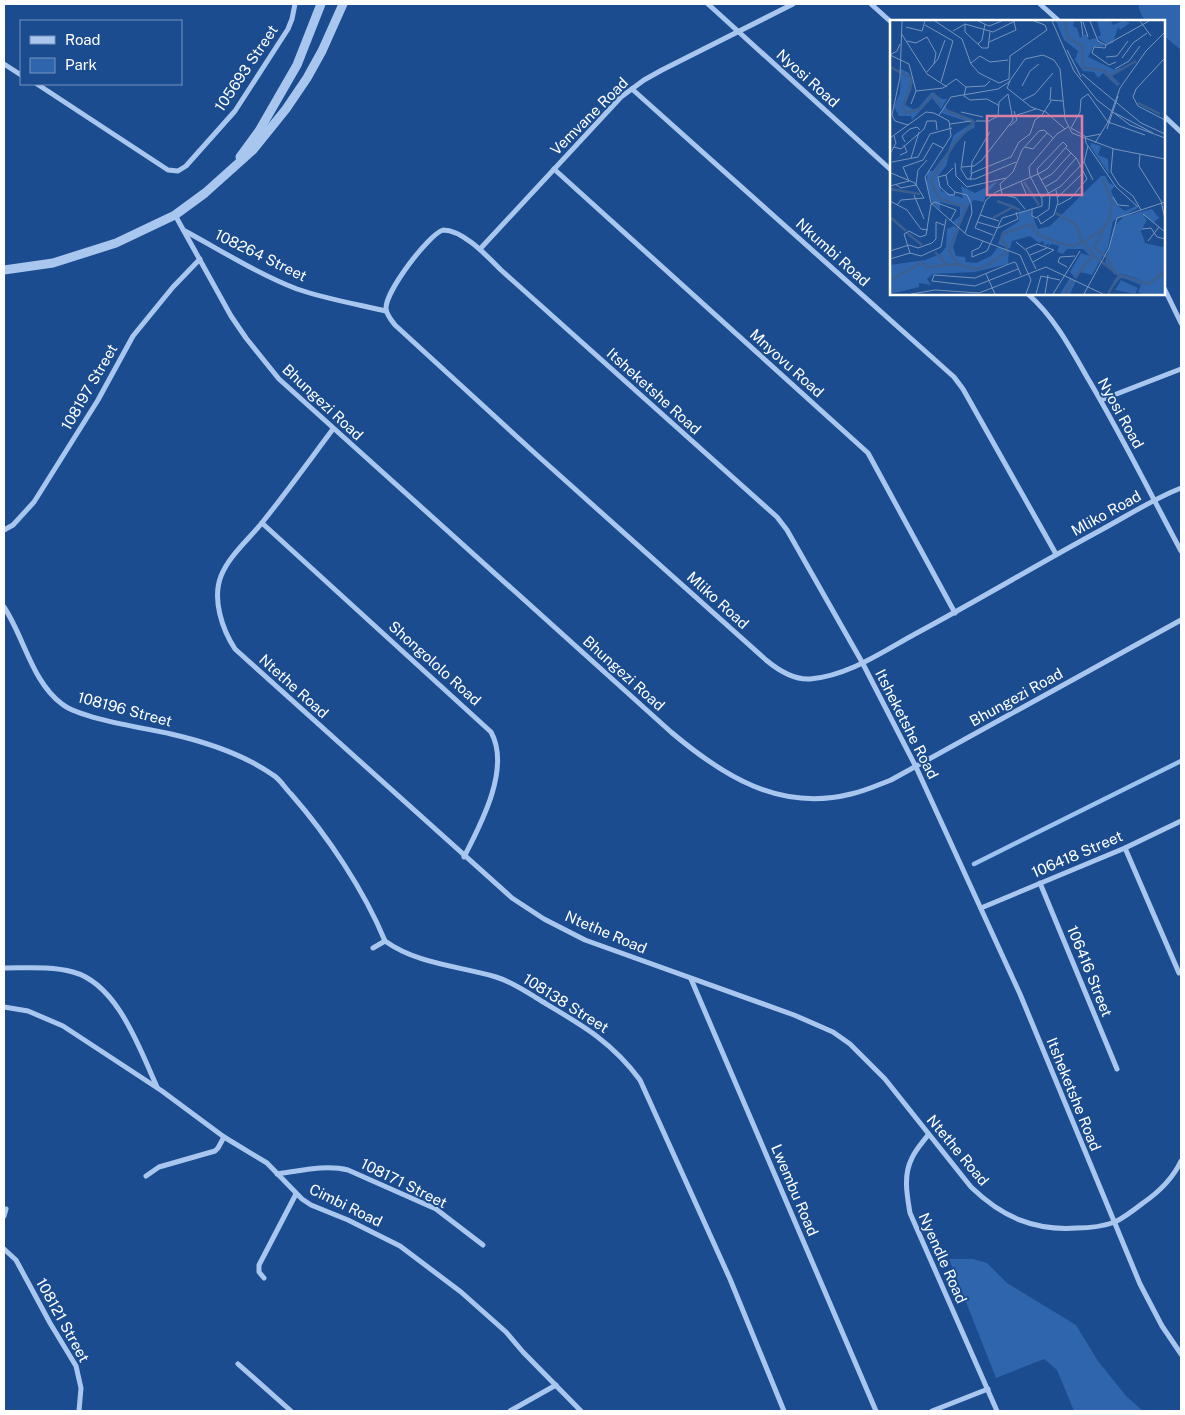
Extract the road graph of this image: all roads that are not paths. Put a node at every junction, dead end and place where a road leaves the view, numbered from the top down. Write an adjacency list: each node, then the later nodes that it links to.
1 (295, 4): 13 (street, 105693 Street)
2 (321, 4): 17 (street)
3 (343, 4): 17 (street)
4 (708, 4): 10 (street, Nyosi Road)
5 (793, 4): 10 (street, Vemvane Road)
6 (872, 4): 9 (street)
7 (1040, 4): 8 (street)
8 (1058, 20)
9 (890, 21)
10 (737, 31): 14 (street, Vemvane Road); 19 (street, Nyosi Road)
11 (4, 64): 12 (street)
12 (20, 74)
13 (39, 85)
14 (632, 89): 18 (street, Vemvane Road); 37 (street, Nkumbi Road)
15 (1165, 117): 16 (street)
16 (1181, 132)
17 (233, 167): 20 (street)
18 (554, 169): 22 (street, Vemvane Road); 39 (street, Mnyovu Road)
19 (890, 169)
20 (176, 215): 21 (street, Bhungezi Road); 24 (street)
21 (184, 231): 23 (street, Bhungezi Road); 27 (street, 108264 Street)
22 (480, 249): 27 (street, Itsheketshe Road); 41 (street, Itsheketshe Road)
23 (200, 259): 31 (street, Bhungezi Road); 35 (street, 108197 Street)
24 (4, 270)
25 (1165, 290): 28 (street)
26 (1029, 295): 30 (street, Nyosi Road)
27 (386, 311): 41 (street, Mliko Road)
28 (1181, 322)
29 (1181, 369): 30 (street)
30 (1100, 400): 33 (street, Nyosi Road)
31 (333, 429): 34 (street, Ntethe Road); 42 (street, Bhungezi Road)
32 (1181, 488): 33 (street, Mliko Road)
33 (1154, 500): 36 (street, Nyosi Road); 37 (street, Mliko Road)
34 (262, 523): 45 (street, Shongololo Road); 45 (street, Ntethe Road)
35 (4, 530)
36 (1181, 551)
37 (1056, 554): 39 (street, Mliko Road)
38 (4, 607): 48 (street, 108196 Street)
39 (955, 613): 41 (street, Mliko Road)
40 (1181, 620): 42 (street, Bhungezi Road)
41 (862, 662): 42 (street, Itsheketshe Road)
42 (916, 767): 47 (street, Itsheketshe Road)
43 (1181, 821): 44 (street, 106418 Street)
44 (1125, 848): 46 (street, 106418 Street); 51 (street)
45 (464, 857): 52 (street, Ntethe Road)
46 (1040, 883): 47 (street, 106418 Street); 54 (street, 106416 Street)
47 (981, 908): 64 (street, Itsheketshe Road)
48 (385, 940): 49 (street); 76 (street, 108138 Street)
49 (373, 948)
50 (4, 968): 55 (street)
51 (1179, 973)
52 (691, 979): 56 (street, Ntethe Road); 77 (street, Lwembu Road)
53 (4, 1007): 55 (street, Cimbi Road)
54 (1117, 1068)
55 (158, 1089): 57 (street, Cimbi Road)
56 (928, 1135): 64 (street, Ntethe Road); 71 (street, Nyendle Road)
57 (224, 1137): 59 (street, Cimbi Road); 60 (street)
58 (1181, 1161): 64 (street, Ntethe Road)
59 (277, 1174): 61 (street, Cimbi Road); 65 (street, 108171 Street)
60 (146, 1176)
61 (296, 1194): 67 (street); 70 (street, Cimbi Road)
62 (6, 1209): 63 (street)
63 (4, 1216)
64 (1113, 1222): 68 (street, Itsheketshe Road)
65 (482, 1245)
66 (4, 1249): 72 (street, 108121 Street)
67 (264, 1278)
68 (1181, 1354)
69 (238, 1364): 73 (street)
70 (556, 1385): 74 (street); 75 (street, Cimbi Road)
71 (988, 1389): 78 (street); 79 (street, Nyendle Road)
72 (78, 1411)
73 (291, 1411)
74 (510, 1411)
75 (581, 1411)
76 (784, 1411)
77 (876, 1411)
78 (932, 1411)
79 (996, 1411)

